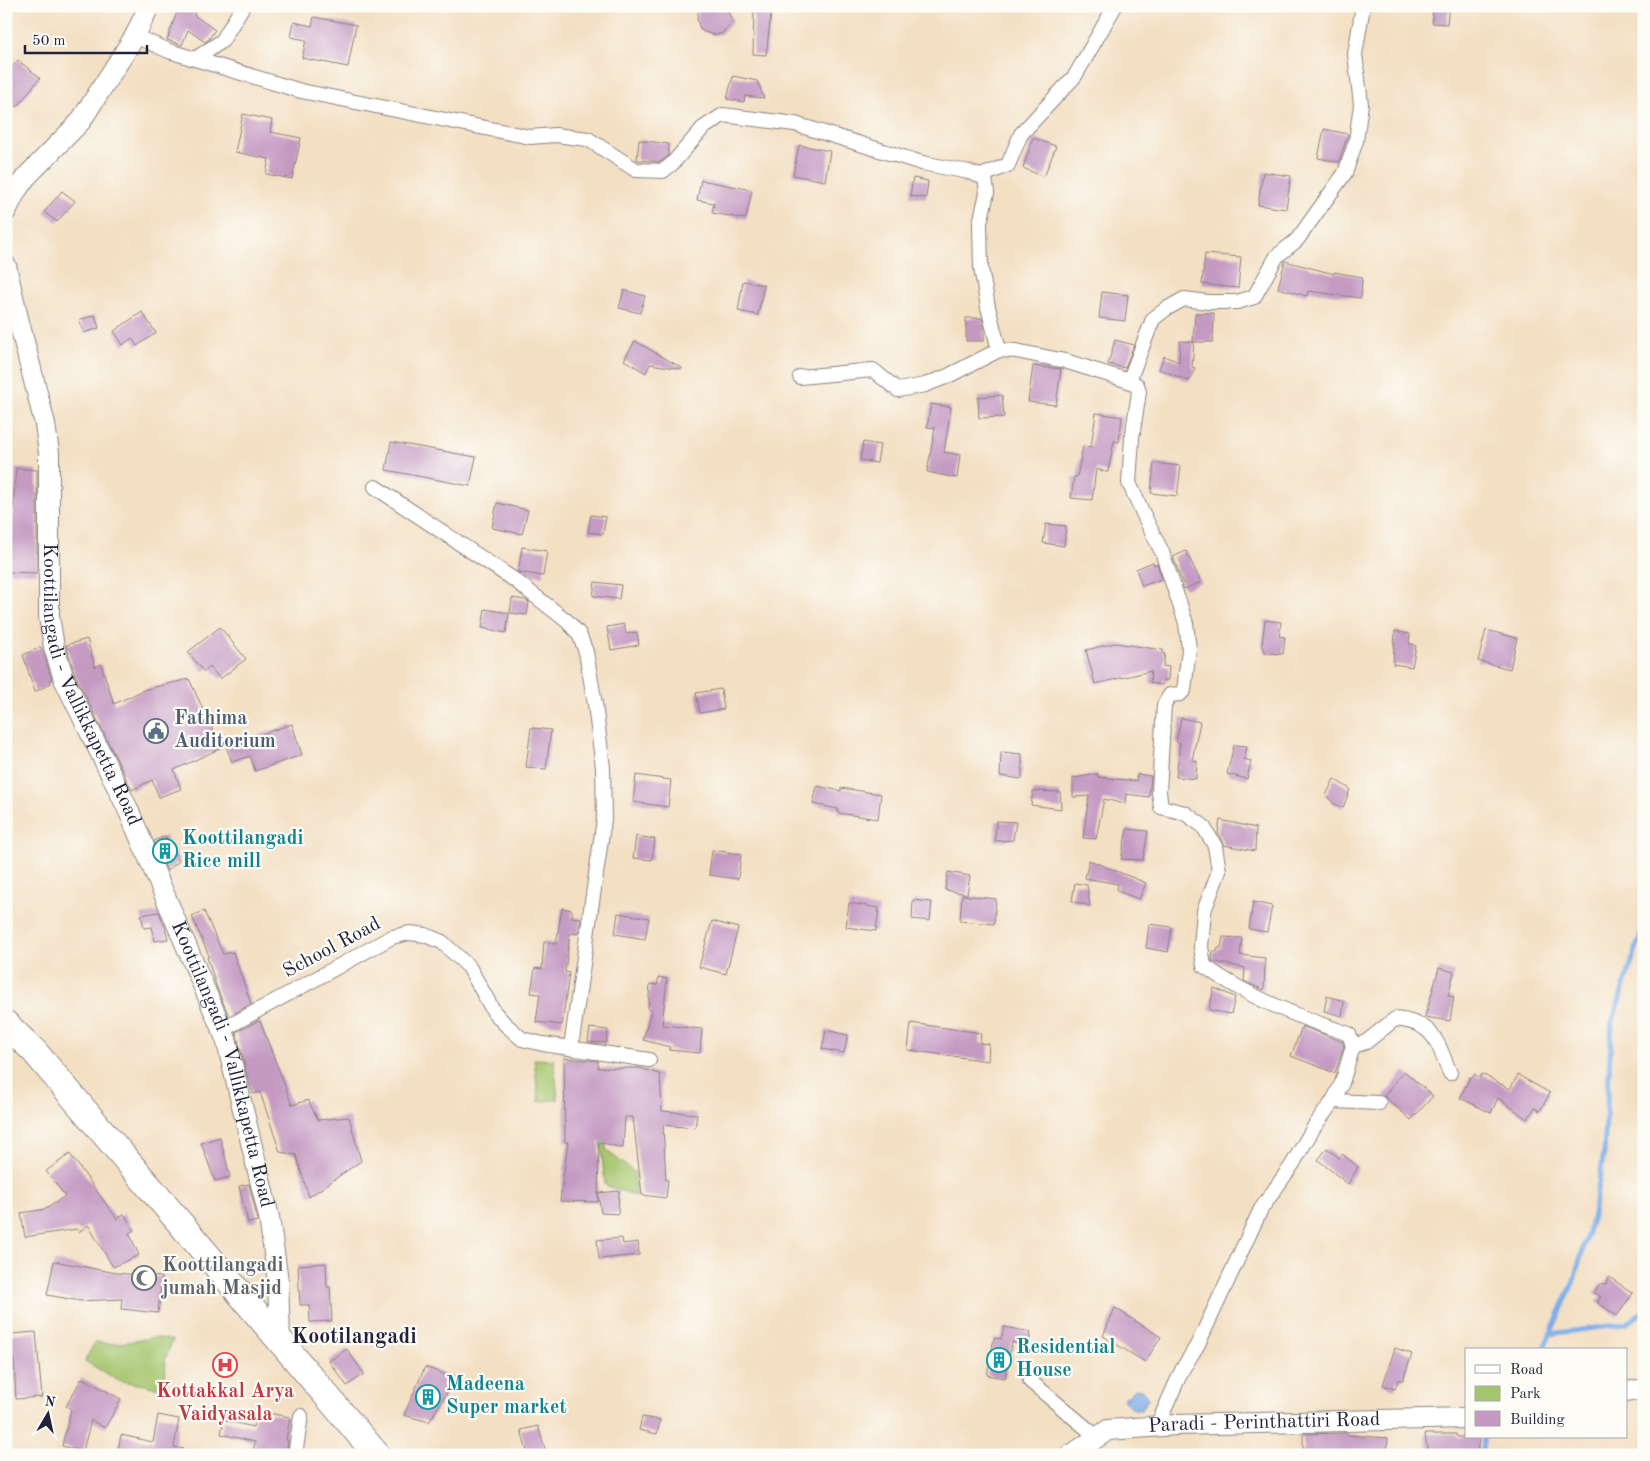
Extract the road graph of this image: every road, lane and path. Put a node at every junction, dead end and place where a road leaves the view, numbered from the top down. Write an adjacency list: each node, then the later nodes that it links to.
1 (149, 6): 5 (main road)
2 (244, 6): 6 (street)
3 (1115, 6): 7 (street)
4 (1363, 6): 12 (street)
5 (135, 36): 6 (street); 8 (main road)
6 (195, 60): 7 (street)
7 (981, 176): 10 (street)
8 (6, 211)
9 (6, 266): 15 (main road, Koottilangadi - Vallikkapetta Road)
10 (1000, 350): 11 (street); 12 (street)
11 (800, 377)
12 (1129, 381): 16 (street)
13 (375, 487): 17 (street)
14 (6, 1024): 22 (highway)
15 (222, 1030): 17 (street, School Road); 22 (main road, Koottilangadi - Vallikkapetta Road)
16 (1353, 1046): 19 (street); 20 (street)
17 (571, 1047): 18 (street, School Road)
18 (649, 1060)
19 (1450, 1073)
20 (1333, 1101): 21 (street); 28 (street)
21 (1378, 1103)
22 (279, 1332): 31 (highway)
23 (1030, 1381): 29 (street)
24 (1644, 1389): 25 (main road)
25 (1628, 1392)
26 (301, 1416): 30 (street)
27 (1465, 1418): 28 (main road, Paradi - Perinthattiri Road)
28 (1158, 1426): 29 (main road, Paradi - Perinthattiri Road)
29 (1097, 1437): 32 (main road, Paradi - Perinthattiri Road)
30 (295, 1455)
31 (377, 1455)
32 (1071, 1455)

